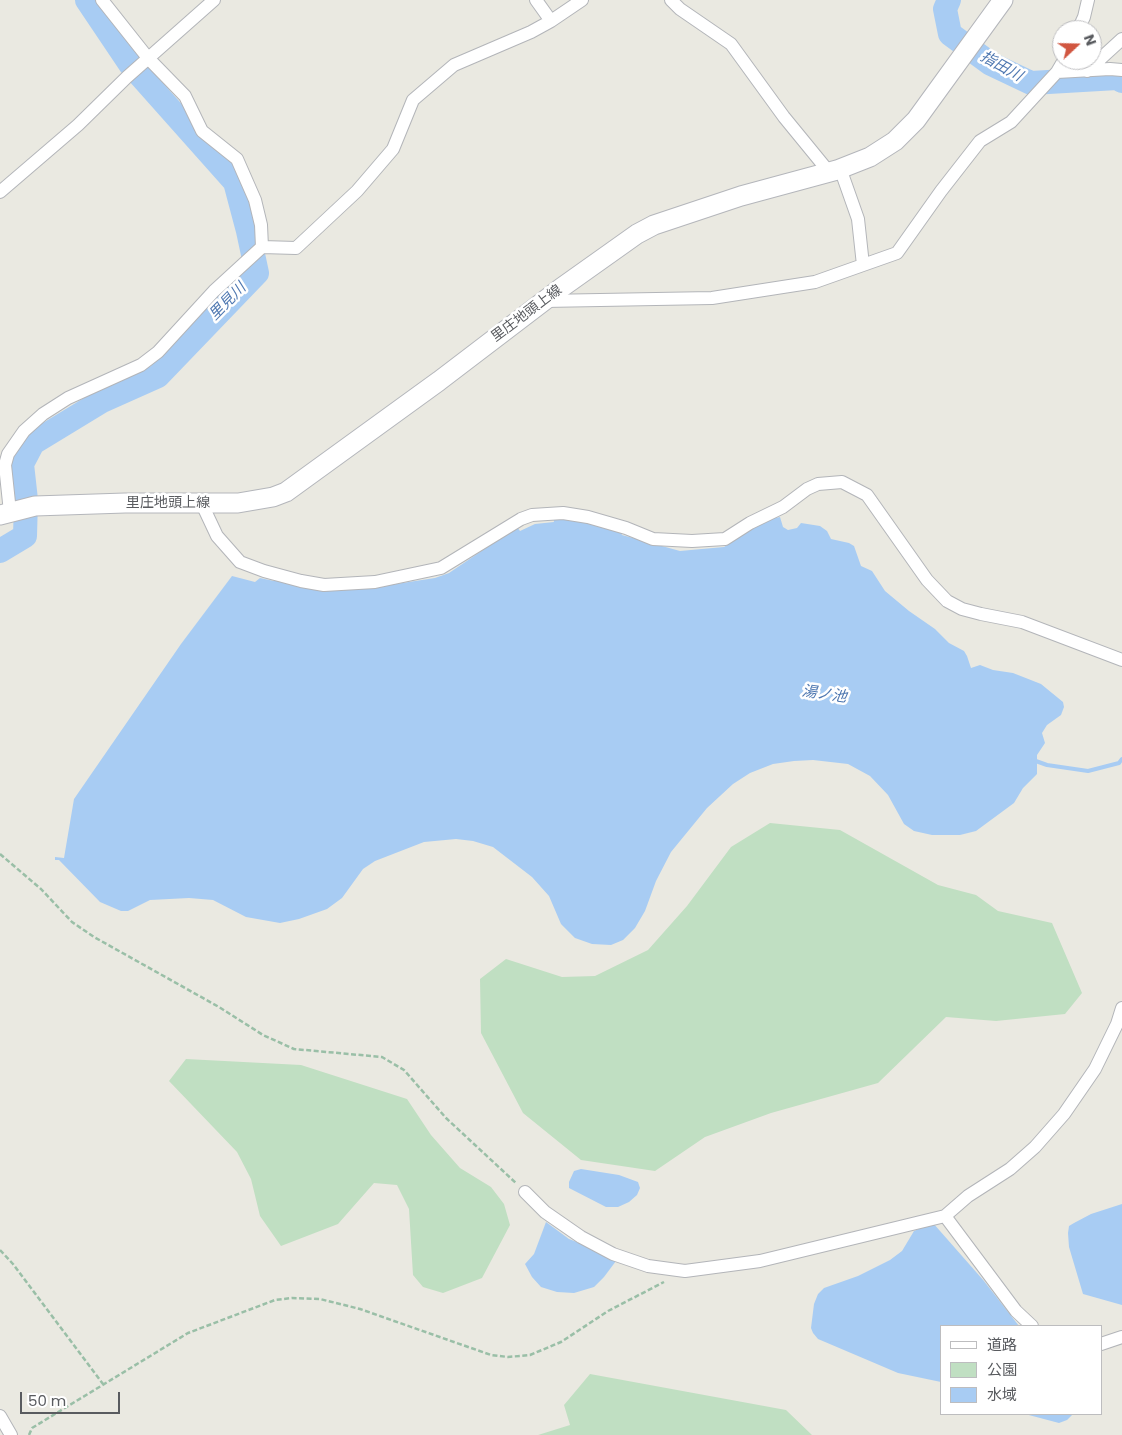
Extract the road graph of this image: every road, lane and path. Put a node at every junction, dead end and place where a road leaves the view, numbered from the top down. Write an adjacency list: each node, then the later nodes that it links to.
1 (102, 0): 12 (street)
2 (214, 0): 12 (street)
3 (536, 0): 9 (street)
4 (582, 0): 9 (street)
5 (671, 0): 18 (street)
6 (1003, 0): 18 (main road, 里庄地頭上線)
7 (1088, 0): 8 (street)
8 (1083, 20)
9 (551, 21): 20 (street)
10 (1122, 39): 11 (street)
11 (1102, 56)
12 (148, 58): 19 (street); 20 (street)
13 (1102, 69): 16 (street)
14 (1057, 70): 17 (street)
15 (1086, 70): 17 (street)
16 (1122, 70)
17 (1051, 78): 21 (street)
18 (834, 170): 21 (street); 22 (main road, 里庄地頭上線)
19 (0, 192)
20 (262, 248): 24 (street)
21 (864, 265): 22 (street)
22 (544, 301): 23 (main road, 里庄地頭上線)
23 (201, 502): 24 (main road, 里庄地頭上線); 25 (street)
24 (16, 511)
25 (1122, 660)
26 (0, 854): 28 (path)
27 (1122, 1008): 29 (street)
28 (525, 1192): 31 (street)
29 (945, 1216): 31 (street); 32 (street)
30 (0, 1250): 35 (path)
31 (685, 1270): 35 (path)
32 (1031, 1325)
33 (1122, 1337): 34 (street)
34 (1102, 1344)
35 (103, 1384): 38 (path)
36 (0, 1416): 37 (street)
37 (11, 1435)
38 (29, 1435)

